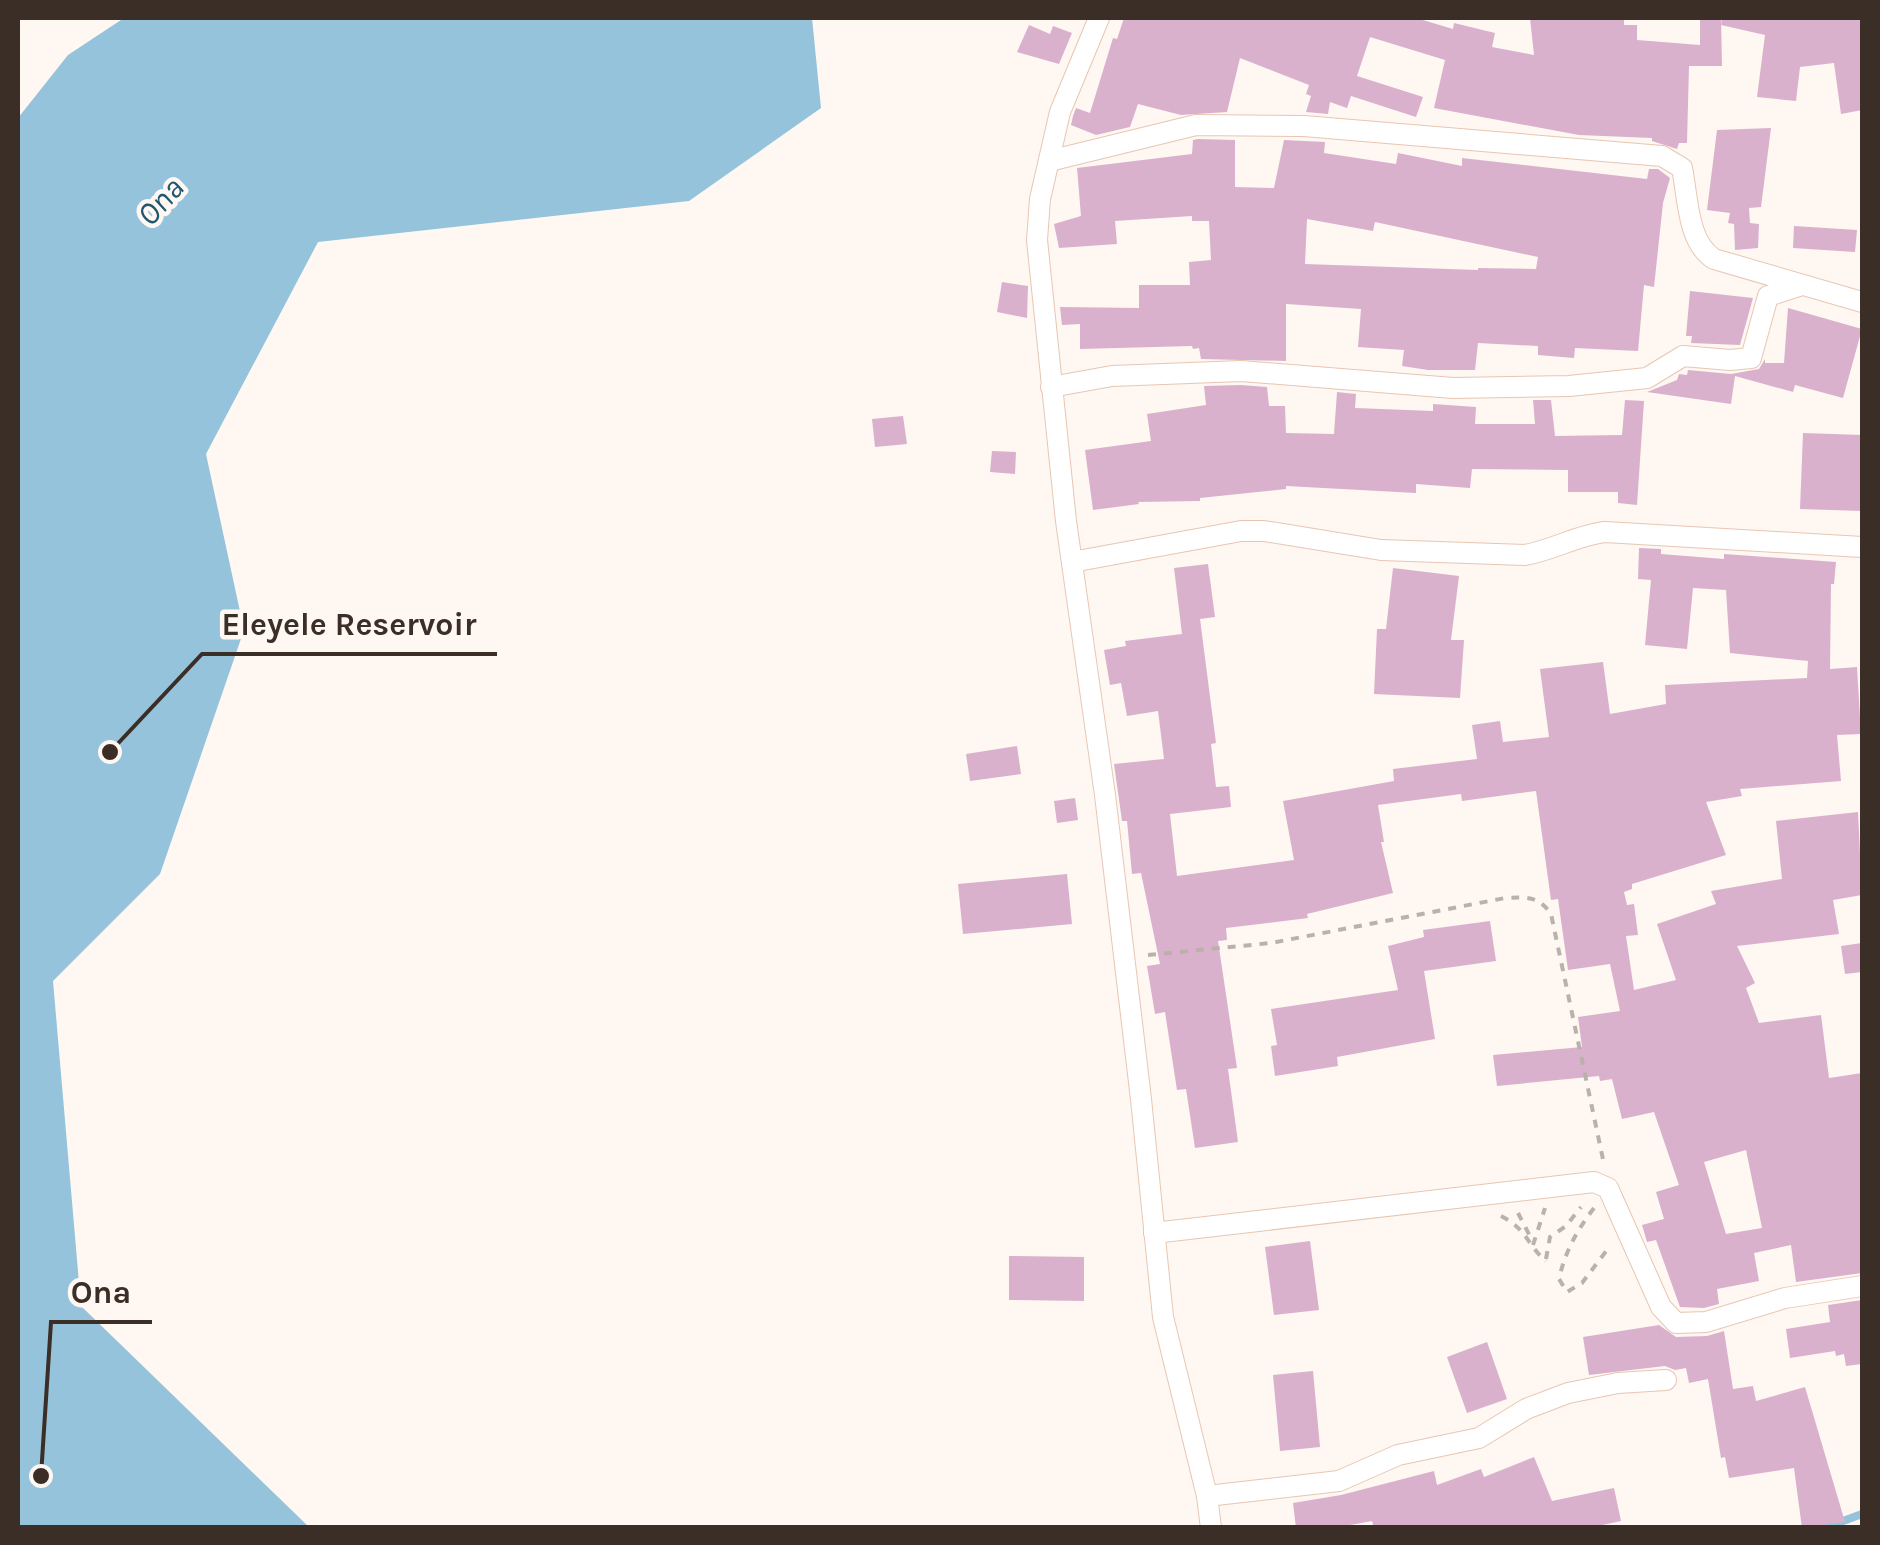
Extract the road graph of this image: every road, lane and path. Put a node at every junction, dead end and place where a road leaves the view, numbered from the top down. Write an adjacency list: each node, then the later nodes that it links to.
1 (1099, 18): 2 (street)
2 (1049, 162): 3 (street); 5 (street)
3 (1804, 285): 4 (street); 5 (street)
4 (1862, 302)
5 (1052, 387): 7 (street)
6 (1862, 547): 7 (street)
7 (1072, 562): 8 (street)
8 (1123, 957): 10 (path); 14 (street)
9 (1556, 1185): 10 (street); 11 (street); 15 (path)
10 (1601, 1185): 13 (street); 13 (path); 15 (path)
11 (1504, 1191): 12 (street); 15 (path)
12 (1468, 1195): 14 (street); 15 (path)
13 (1622, 1218): 16 (street)
14 (1154, 1232): 18 (street)
15 (1533, 1244)
16 (1862, 1286)
17 (1666, 1380): 18 (street)
18 (1207, 1496): 19 (street)
19 (1210, 1528)

